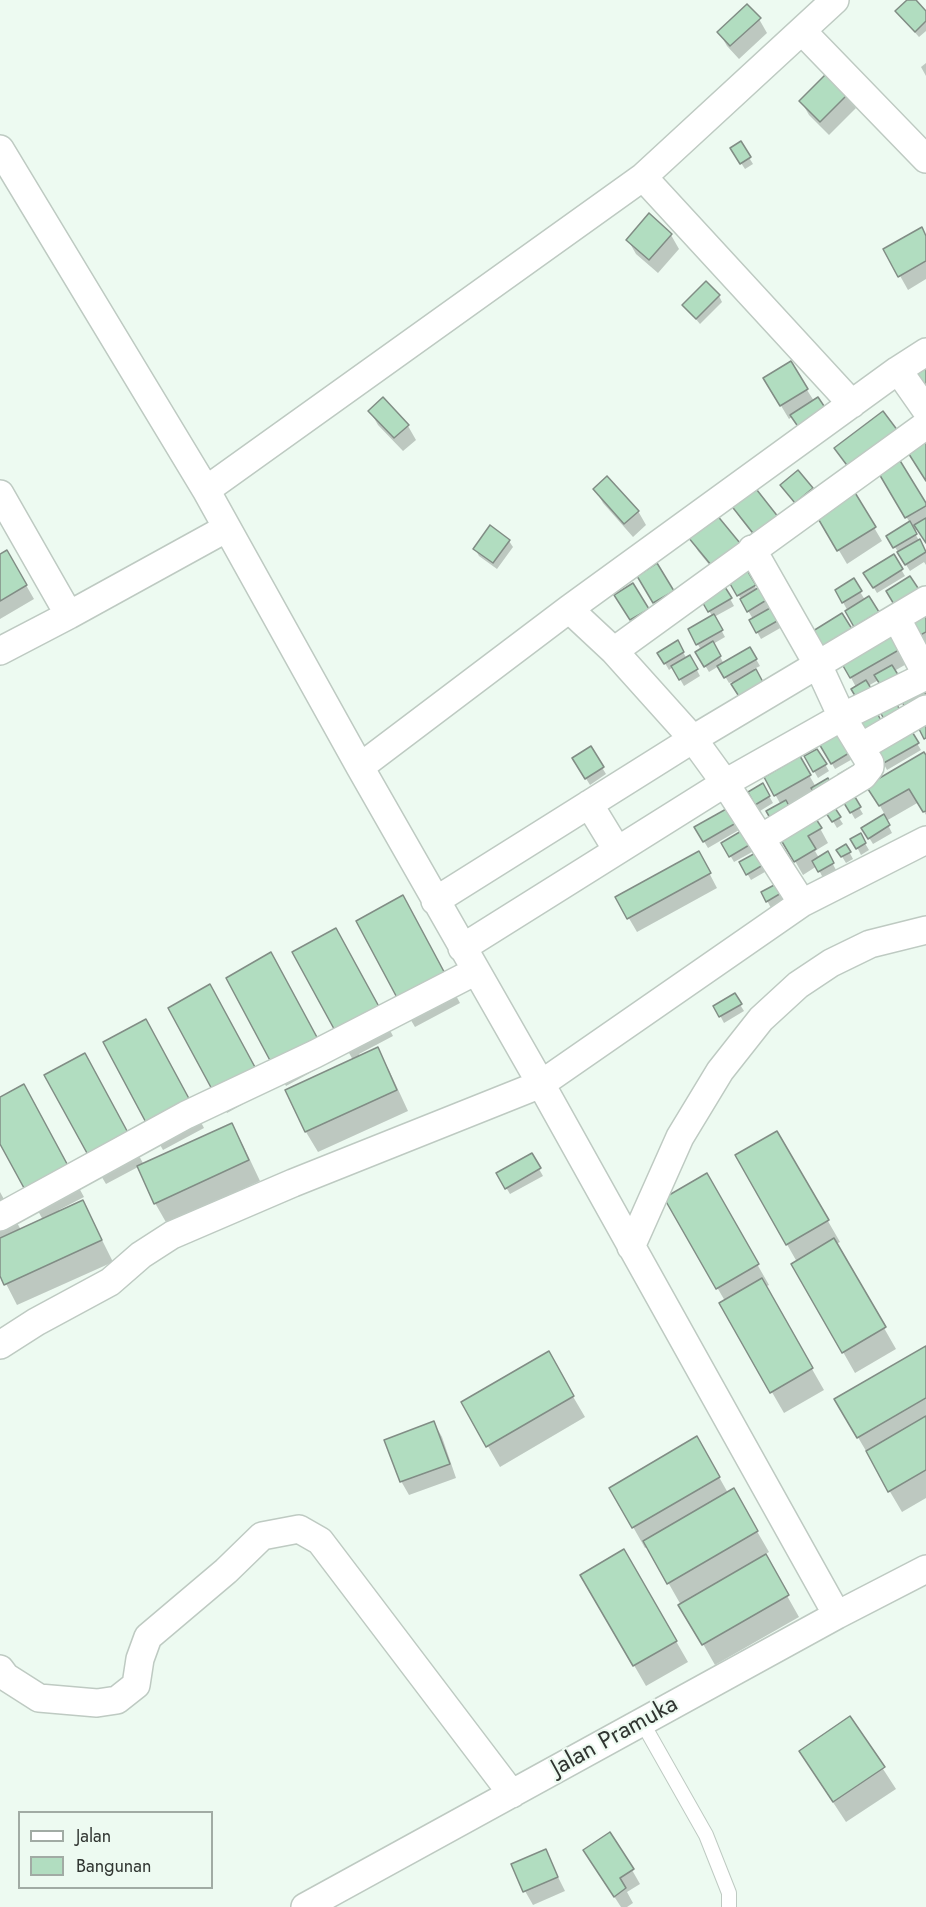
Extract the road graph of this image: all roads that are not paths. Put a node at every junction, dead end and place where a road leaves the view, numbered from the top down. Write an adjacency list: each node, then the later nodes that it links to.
1 (835, 0): 2 (street)
2 (802, 31): 4 (street); 5 (street)
3 (0, 150): 11 (street)
4 (926, 159)
5 (643, 177): 8 (street); 11 (street)
6 (926, 352): 7 (street)
7 (898, 370): 8 (street); 9 (street)
8 (852, 404): 16 (street)
9 (926, 410)
10 (926, 425): 14 (street)
11 (207, 490): 13 (street)
12 (0, 494): 17 (street)
13 (227, 528): 17 (street); 27 (street)
14 (752, 549): 20 (street); 21 (street)
15 (926, 600): 18 (street)
16 (569, 609): 20 (street); 27 (street)
17 (69, 615): 19 (street)
18 (897, 619): 21 (street); 22 (street)
19 (0, 651)
20 (614, 651): 25 (street)
21 (818, 665): 24 (street); 25 (street)
22 (926, 675): 24 (street)
23 (926, 709): 26 (street)
24 (842, 717): 26 (street); 28 (street)
25 (693, 739): 28 (street); 29 (street)
26 (861, 747): 30 (street)
27 (360, 766): 33 (street)
28 (725, 783): 30 (street); 32 (street)
29 (589, 804): 32 (street); 33 (street)
30 (761, 838): 34 (street)
31 (926, 840): 34 (street)
32 (617, 850): 36 (street)
33 (435, 901): 36 (street)
34 (802, 903): 37 (street)
35 (926, 930): 39 (street)
36 (469, 959): 37 (street); 38 (street)
37 (541, 1084): 39 (street); 40 (street)
38 (0, 1216)
39 (631, 1247): 42 (street)
40 (0, 1345)
41 (926, 1569): 42 (street, Jalan Pramuka)
42 (837, 1615): 44 (street, Jalan Pramuka)
43 (0, 1669): 45 (street)
44 (642, 1722): 45 (street, Jalan Pramuka); 47 (lane)
45 (512, 1794): 46 (street, Jalan Pramuka)
46 (305, 1907)
47 (729, 1907)

